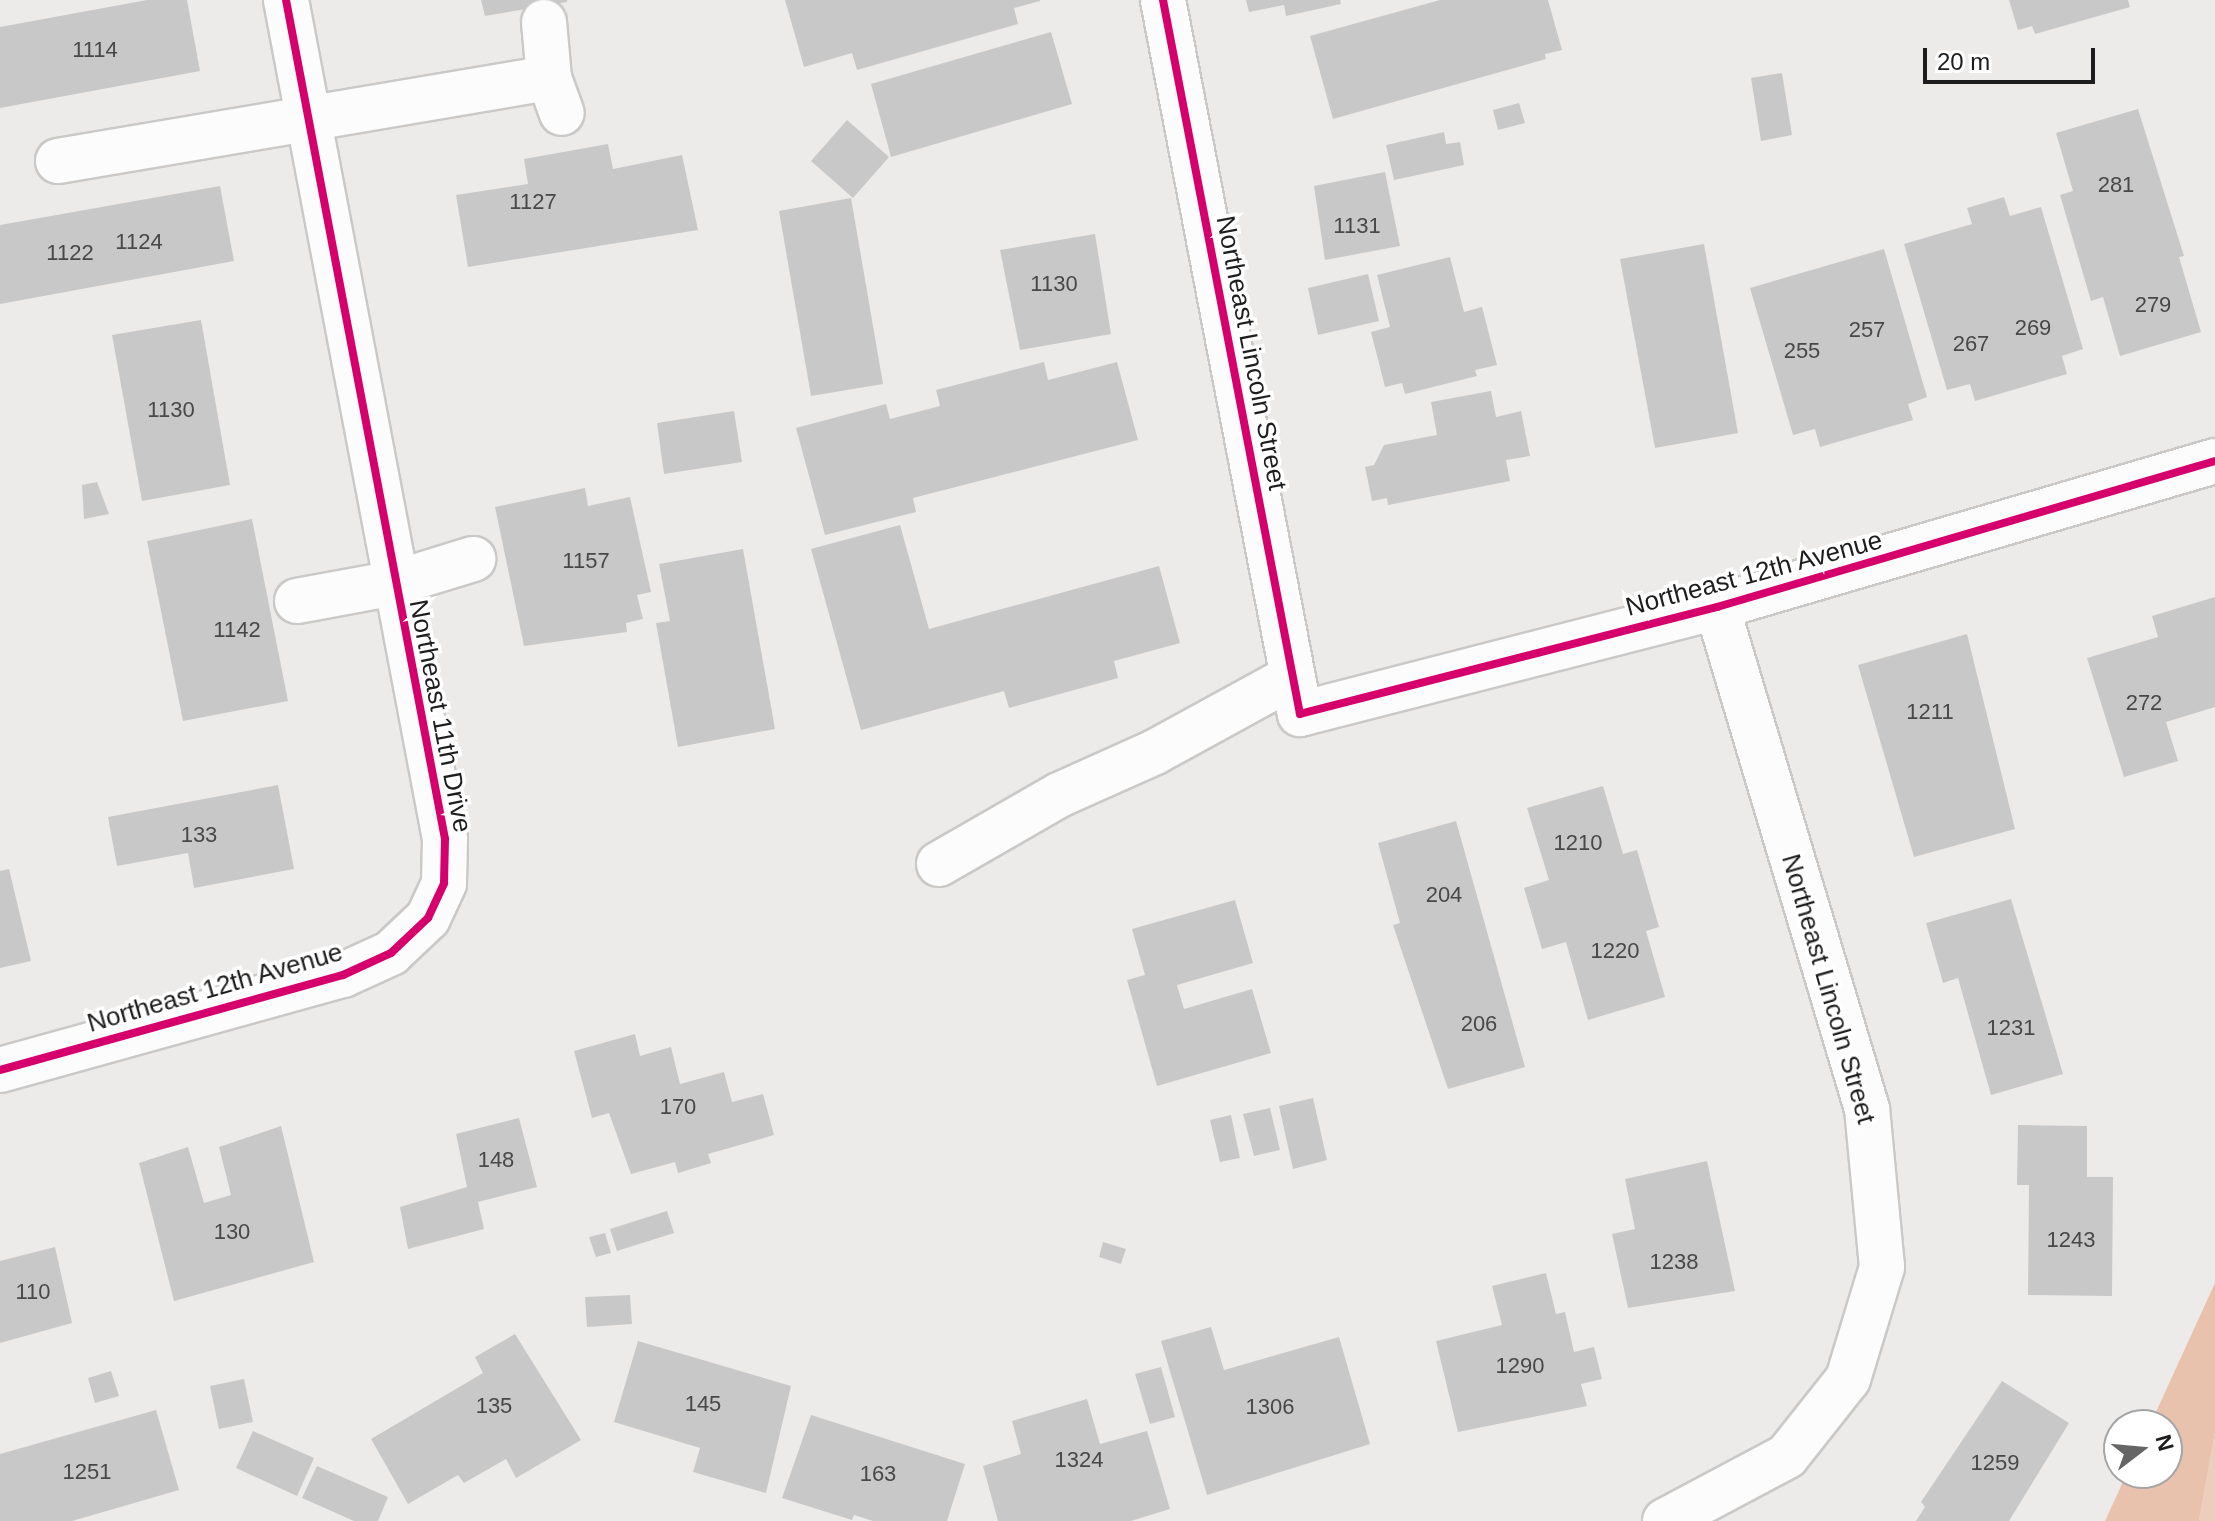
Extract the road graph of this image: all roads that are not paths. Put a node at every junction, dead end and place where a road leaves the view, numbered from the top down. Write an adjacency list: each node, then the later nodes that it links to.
1 (286, 0): 4 (street, Northeast 11th Drive)
2 (1163, 0): 11 (street, Northeast Lincoln Street)
3 (544, 22): 4 (street)
4 (307, 122): 5 (street); 8 (street, Northeast 11th Drive)
5 (58, 161)
6 (2215, 461): 10 (street, Northeast 12th Avenue)
7 (473, 559): 8 (street)
8 (395, 583): 9 (street); 13 (street, Northeast 11th Drive)
9 (297, 601)
10 (1717, 607): 11 (street, Northeast 12th Avenue); 15 (street, Northeast Lincoln Street)
11 (1296, 696): 12 (street, Northeast 12th Avenue)
12 (939, 864)
13 (428, 918): 14 (street, Northeast 12th Avenue)
14 (0, 1070)
15 (1665, 1521)

